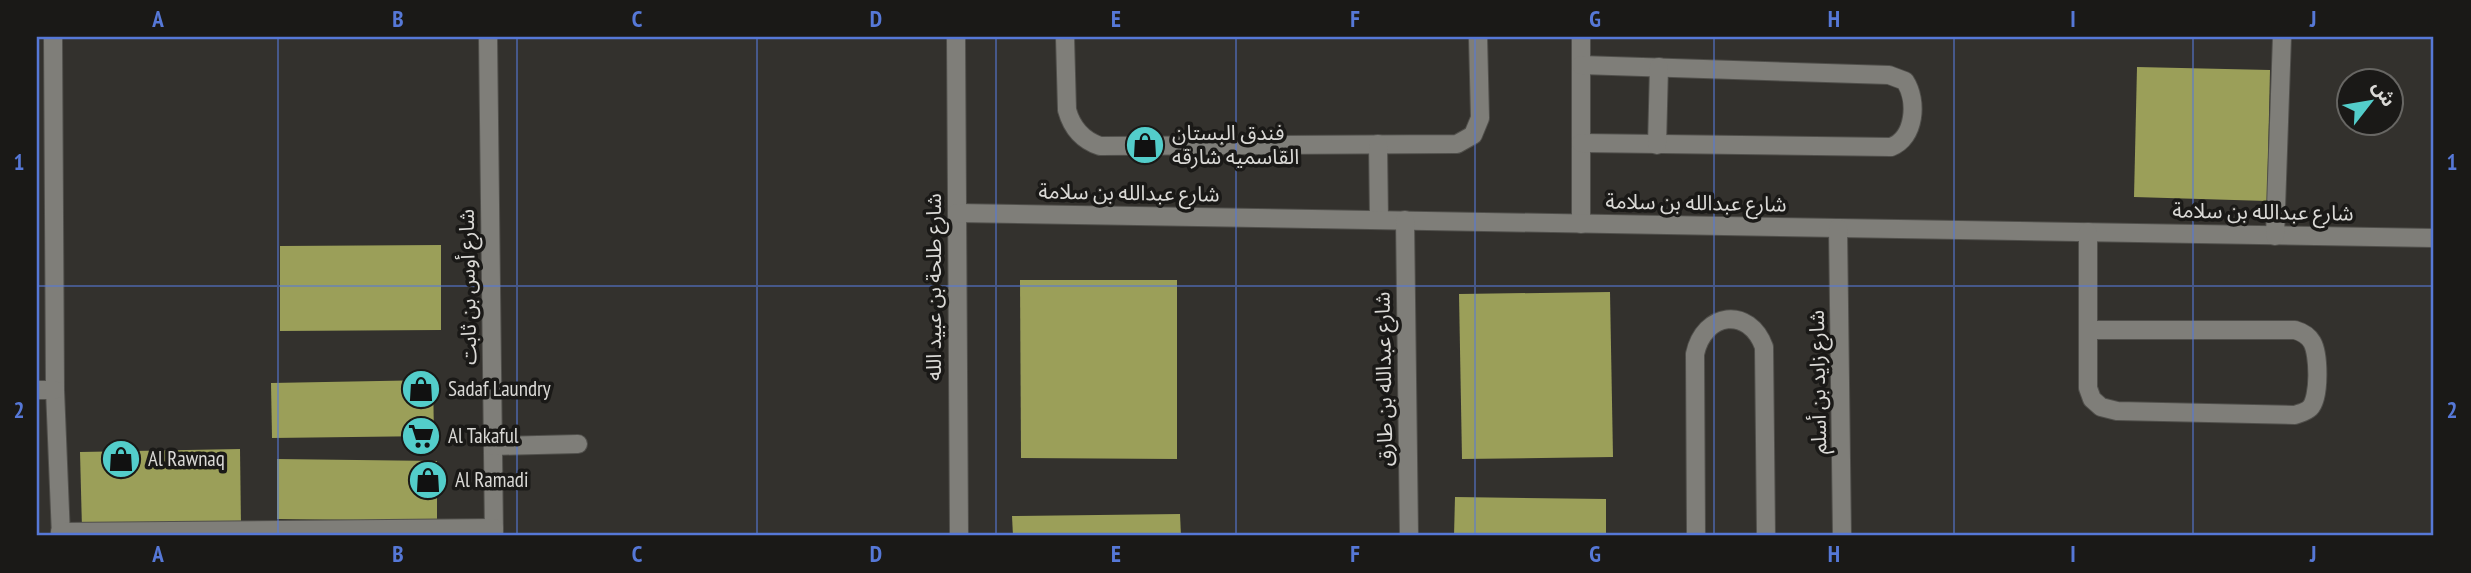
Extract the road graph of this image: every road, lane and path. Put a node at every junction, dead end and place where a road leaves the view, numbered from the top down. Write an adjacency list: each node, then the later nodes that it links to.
1 (53, 37): 23 (street)
2 (488, 37): 25 (street, شارع أوس بن ثابت)
3 (956, 37): 13 (street, شارع طلحة بن عبيد الله)
4 (1065, 37): 10 (street)
5 (1478, 37): 10 (street)
6 (1581, 37): 8 (street)
7 (2282, 37): 19 (street)
8 (1581, 65): 9 (street); 11 (street)
9 (1659, 67): 12 (street); 12 (street)
10 (1378, 144): 14 (street)
11 (1581, 144): 12 (street); 16 (street)
12 (1657, 145)
13 (957, 212): 14 (street, شارع عبدالله بن سلامة); 29 (street, شارع طلحة بن عبيد الله)
14 (1379, 220): 15 (street, شارع عبدالله بن سلامة)
15 (1405, 220): 16 (street, شارع عبدالله بن سلامة); 30 (street, شارع عبدالله بن طارق)
16 (1581, 224): 17 (street, شارع عبدالله بن سلامة)
17 (1838, 228): 18 (street, شارع عبدالله بن سلامة); 33 (street, شارع زايد بن أسلم)
18 (2088, 232): 19 (street, شارع عبدالله بن سلامة); 21 (street)
19 (2275, 236): 20 (street, شارع عبدالله بن سلامة)
20 (2434, 238)
21 (2088, 330): 21 (street)
22 (37, 390): 23 (street)
23 (55, 390): 27 (street)
24 (578, 444): 25 (street)
25 (493, 446): 26 (street, شارع أوس بن ثابت)
26 (494, 532): 28 (street)
27 (61, 534): 28 (street)
28 (138, 534)
29 (958, 536)
30 (1409, 536)
31 (1696, 536): 32 (street)
32 (1766, 536)
33 (1842, 536)

